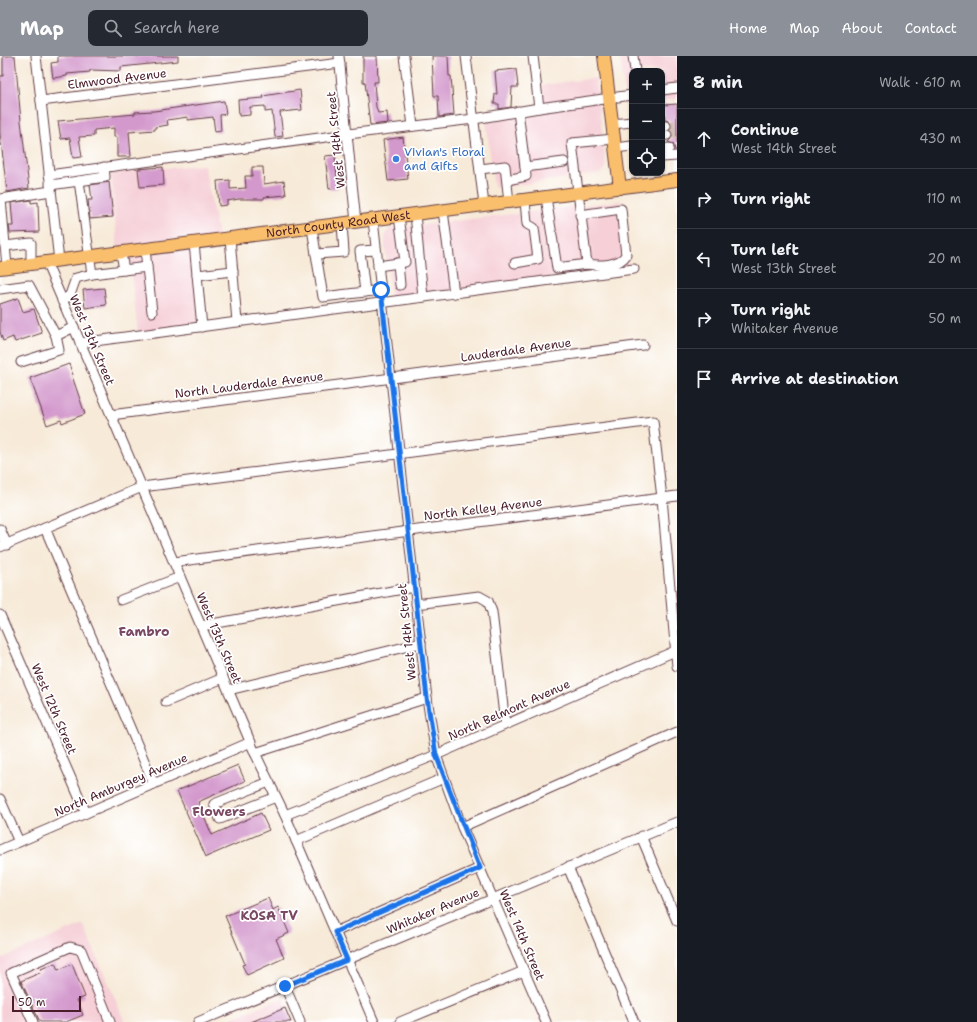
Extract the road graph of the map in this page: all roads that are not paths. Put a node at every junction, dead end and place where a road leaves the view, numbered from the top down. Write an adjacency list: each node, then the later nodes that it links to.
1 (36, 56): 13 (street)
2 (404, 56): 19 (street)
3 (466, 56): 16 (street)
4 (532, 56): 14 (street)
5 (604, 56): 12 (main road)
6 (633, 56): 8 (street)
7 (339, 60): 13 (street, Elmwood Avenue); 20 (street, West 14th Street)
8 (635, 68)
9 (677, 88): 10 (street)
10 (665, 90)
11 (629, 96): 12 (street)
12 (609, 99): 14 (street); 18 (main road)
13 (41, 101): 29 (street)
14 (539, 108): 15 (street)
15 (518, 112): 16 (street); 27 (street)
16 (474, 119): 19 (street); 28 (street)
17 (629, 122): 18 (street)
18 (612, 124): 21 (main road)
19 (413, 126): 20 (street)
20 (348, 134): 26 (street); 46 (street, West 14th Street)
21 (615, 143): 22 (street); 35 (main road); 36 (street)
22 (629, 145)
23 (677, 156): 24 (street)
24 (665, 157)
25 (564, 162): 27 (street)
26 (104, 167): 29 (street); 33 (street)
27 (524, 167): 31 (street)
28 (480, 169): 31 (street); 40 (street)
29 (49, 175): 34 (street)
30 (657, 178): 32 (main road, North County Road West); 35 (main road, North County Road West)
31 (507, 180): 39 (street)
32 (677, 180)
33 (79, 181): 34 (street); 58 (street)
34 (51, 188): 51 (street); 59 (street)
35 (620, 188): 36 (main road, North County Road West)
36 (577, 193): 37 (main road, North County Road West); 43 (street)
37 (546, 197): 38 (main road, North County Road West); 64 (street)
38 (524, 200): 39 (main road, North County Road West); 62 (street)
39 (509, 202): 40 (main road, North County Road West)
40 (484, 205): 41 (main road, North County Road West)
41 (443, 211): 42 (main road, North County Road West); 77 (street)
42 (415, 214): 44 (main road, North County Road West); 78 (street)
43 (580, 215): 64 (street); 64 (street)
44 (400, 216): 45 (main road, North County Road West); 61 (street)
45 (373, 220): 46 (main road, North County Road West); 53 (street, West 14th Street)
46 (356, 222): 47 (main road, North County Road West)
47 (342, 224): 48 (main road, North County Road West); 54 (street)
48 (312, 228): 49 (main road, North County Road West); 56 (street)
49 (230, 238): 50 (main road, North County Road West); 70 (street)
50 (194, 243): 52 (main road, North County Road West); 72 (street)
51 (6, 246): 63 (street); 67 (street)
52 (145, 250): 55 (main road, North County Road West); 66 (street)
53 (376, 250): 57 (street); 65 (street, West 14th Street)
54 (344, 252): 56 (street); 57 (street)
55 (121, 253): 58 (main road, North County Road West); 69 (street)
56 (316, 254): 76 (street)
57 (361, 255): 76 (street)
58 (89, 257): 59 (main road, North County Road West); 71 (street)
59 (59, 261): 60 (main road, North County Road West)
60 (46, 262): 63 (main road, North County Road West); 79 (street, West 13th Street)
61 (398, 263): 65 (street); 73 (street)
62 (515, 263)
63 (31, 264): 67 (main road, North County Road West)
64 (586, 264)
65 (378, 266): 75 (street, West 14th Street)
66 (147, 267): 69 (street); 81 (street)
67 (4, 268)
68 (634, 269): 77 (street)
69 (124, 270): 71 (street)
70 (233, 271): 72 (street); 82 (street)
71 (92, 274): 79 (street)
72 (197, 275): 84 (street)
73 (400, 285)
74 (0, 288): 85 (street)
75 (381, 290): 76 (street); 80 (street, West 14th Street)
76 (363, 292)
77 (454, 293): 78 (street)
78 (423, 298): 80 (street)
79 (62, 301): 83 (street, West 13th Street)
80 (382, 303): 82 (street); 89 (street, West 14th Street)
81 (152, 312)
82 (238, 322): 84 (street)
83 (74, 327): 85 (street); 86 (street, West 13th Street)
84 (202, 327): 86 (street)
85 (56, 336): 88 (street)
86 (80, 343): 90 (street, West 13th Street)
87 (643, 345): 89 (street, Lauderdale Avenue)
88 (21, 362)
89 (391, 379): 90 (street, North Lauderdale Avenue); 91 (street, West 14th Street)
90 (111, 415): 92 (street, West 13th Street)
91 (399, 453): 92 (street); 94 (street); 97 (street, West 14th Street)
92 (142, 487): 95 (street); 99 (street, West 13th Street)
93 (677, 496): 94 (street, North Kelley Avenue)
94 (662, 498): 97 (street, North Kelley Avenue); 107 (street)
95 (45, 528): 98 (street); 120 (street)
96 (0, 529): 98 (street)
97 (408, 531): 99 (street, North Kelley Avenue); 101 (street, West 14th Street)
98 (3, 546)
99 (174, 562): 100 (street, West 13th Street)
100 (180, 577): 102 (street); 105 (street, West 13th Street)
101 (414, 587): 103 (street, West 14th Street); 105 (street)
102 (121, 600)
103 (416, 604): 106 (street, West 14th Street); 113 (street)
104 (0, 615): 123 (street, West 12th Street)
105 (201, 626): 109 (street, West 13th Street)
106 (421, 643): 110 (street); 111 (street, West 14th Street)
107 (675, 651): 108 (street); 113 (street, North Belmont Avenue)
108 (677, 666)
109 (223, 678): 110 (street, West 13th Street); 112 (street)
110 (229, 690): 115 (street, West 13th Street)
111 (427, 698): 116 (street); 117 (street, West 14th Street)
112 (166, 702)
113 (504, 724): 117 (street, North Belmont Avenue)
114 (677, 732): 126 (street)
115 (251, 742): 116 (street, West 13th Street); 120 (street, North Amburgey Avenue)
116 (255, 753): 119 (street, West 13th Street)
117 (436, 755): 118 (street, West 14th Street); 124 (street, North Belmont Avenue)
118 (444, 778): 126 (street, West 14th Street); 128 (street)
119 (269, 782): 121 (street, West 13th Street); 121 (street)
120 (154, 784): 123 (street, North Amburgey Avenue)
121 (276, 797): 124 (street, West 13th Street)
122 (0, 799): 129 (street)
123 (86, 813): 129 (street, North Amburgey Avenue)
124 (284, 815): 128 (street, West 13th Street)
125 (677, 822): 127 (street, Whitaker Avenue)
126 (462, 827): 132 (street, West 14th Street)
127 (641, 836): 131 (street, Whitaker Avenue); 134 (street)
128 (296, 841): 135 (street, West 13th Street)
129 (19, 842): 130 (street, North Amburgey Avenue)
130 (0, 850)
131 (568, 867): 133 (street, Whitaker Avenue); 146 (street)
132 (480, 868): 133 (street, West 14th Street); 135 (street)
133 (493, 899): 136 (street, Whitaker Avenue); 137 (street, West 14th Street)
134 (677, 921)
135 (335, 932): 136 (street, West 13th Street)
136 (347, 960): 138 (street, Whitaker Avenue); 143 (street, West 13th Street)
137 (524, 971): 144 (street); 145 (street, West 14th Street)
138 (285, 986): 141 (street, Whitaker Avenue); 142 (street)
139 (33, 1022): 140 (street)
140 (110, 1022)
141 (198, 1022)
142 (300, 1022)
143 (374, 1022)
144 (400, 1022)
145 (546, 1022)
146 (634, 1022)

